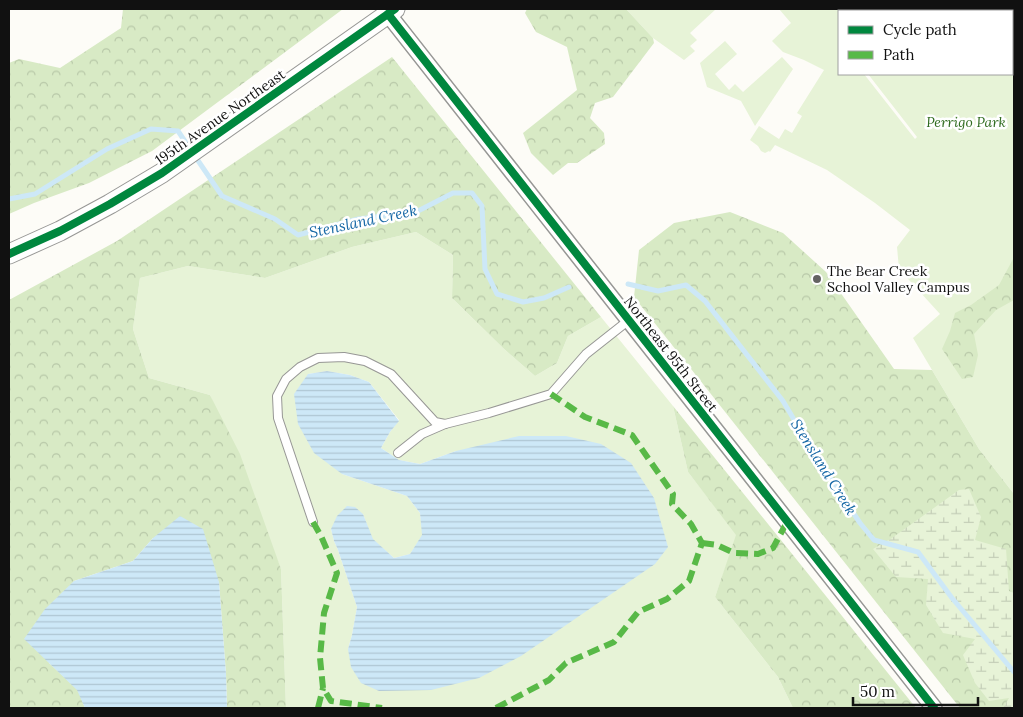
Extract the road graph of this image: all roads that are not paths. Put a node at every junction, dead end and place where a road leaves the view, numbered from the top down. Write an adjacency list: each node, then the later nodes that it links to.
1 (391, 11): 2 (street, 195th Avenue Northeast); 6 (street, Northeast 95th Street)
2 (60, 231): 3 (street); 4 (street); 5 (street)
3 (9, 246)
4 (9, 254)
5 (9, 264)
6 (628, 320): 7 (lane); 10 (street, Northeast 95th Street)
7 (445, 424): 8 (lane); 9 (lane)
8 (398, 453)
9 (313, 522)
10 (934, 708)

